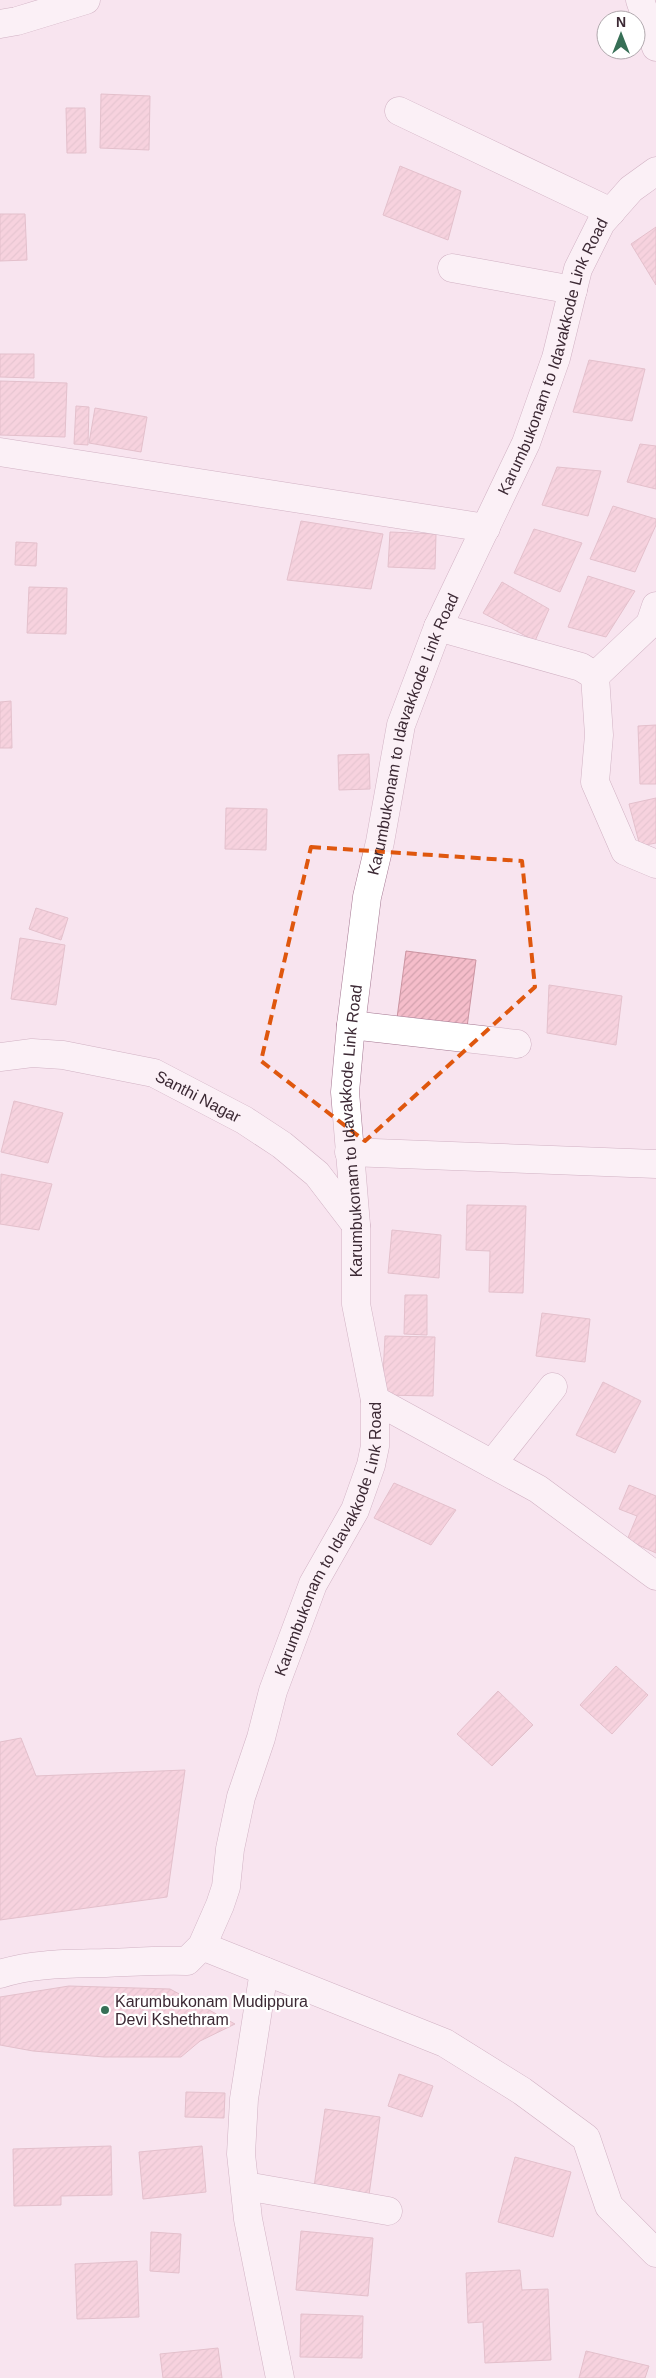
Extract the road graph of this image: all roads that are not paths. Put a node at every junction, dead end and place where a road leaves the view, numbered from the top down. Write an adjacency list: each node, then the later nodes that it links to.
1 (86, 0): 3 (street)
2 (640, 0): 4 (street)
3 (0, 24)
4 (656, 47)
5 (399, 111): 7 (street)
6 (656, 170): 7 (street, Karumbukonam to Idavakkode Link Road)
7 (611, 212): 9 (street, Karumbukonam to Idavakkode Link Road)
8 (452, 268): 9 (street)
9 (573, 290): 11 (street, Karumbukonam to Idavakkode Link Road)
10 (0, 452): 11 (street)
11 (486, 528): 13 (street, Karumbukonam to Idavakkode Link Road)
12 (656, 606): 14 (street)
13 (438, 627): 14 (street); 16 (street, Karumbukonam to Idavakkode Link Road)
14 (595, 676): 15 (street)
15 (656, 864)
16 (351, 1025): 17 (street); 19 (street, Karumbukonam to Idavakkode Link Road)
17 (517, 1044)
18 (0, 1058): 21 (street, Santhi Nagar)
19 (349, 1152): 20 (street); 21 (street, Karumbukonam to Idavakkode Link Road)
20 (656, 1164)
21 (356, 1225): 23 (street, Karumbukonam to Idavakkode Link Road)
22 (553, 1387): 24 (street)
23 (375, 1400): 24 (street); 26 (street, Karumbukonam to Idavakkode Link Road)
24 (492, 1464): 25 (street)
25 (655, 1572)
26 (202, 1946): 27 (street); 28 (street, Karumbukonam to Idavakkode Link Road)
27 (264, 1971): 29 (street); 31 (street)
28 (0, 1974)
29 (245, 2186): 30 (street); 32 (street)
30 (388, 2211)
31 (656, 2253)
32 (280, 2378)

